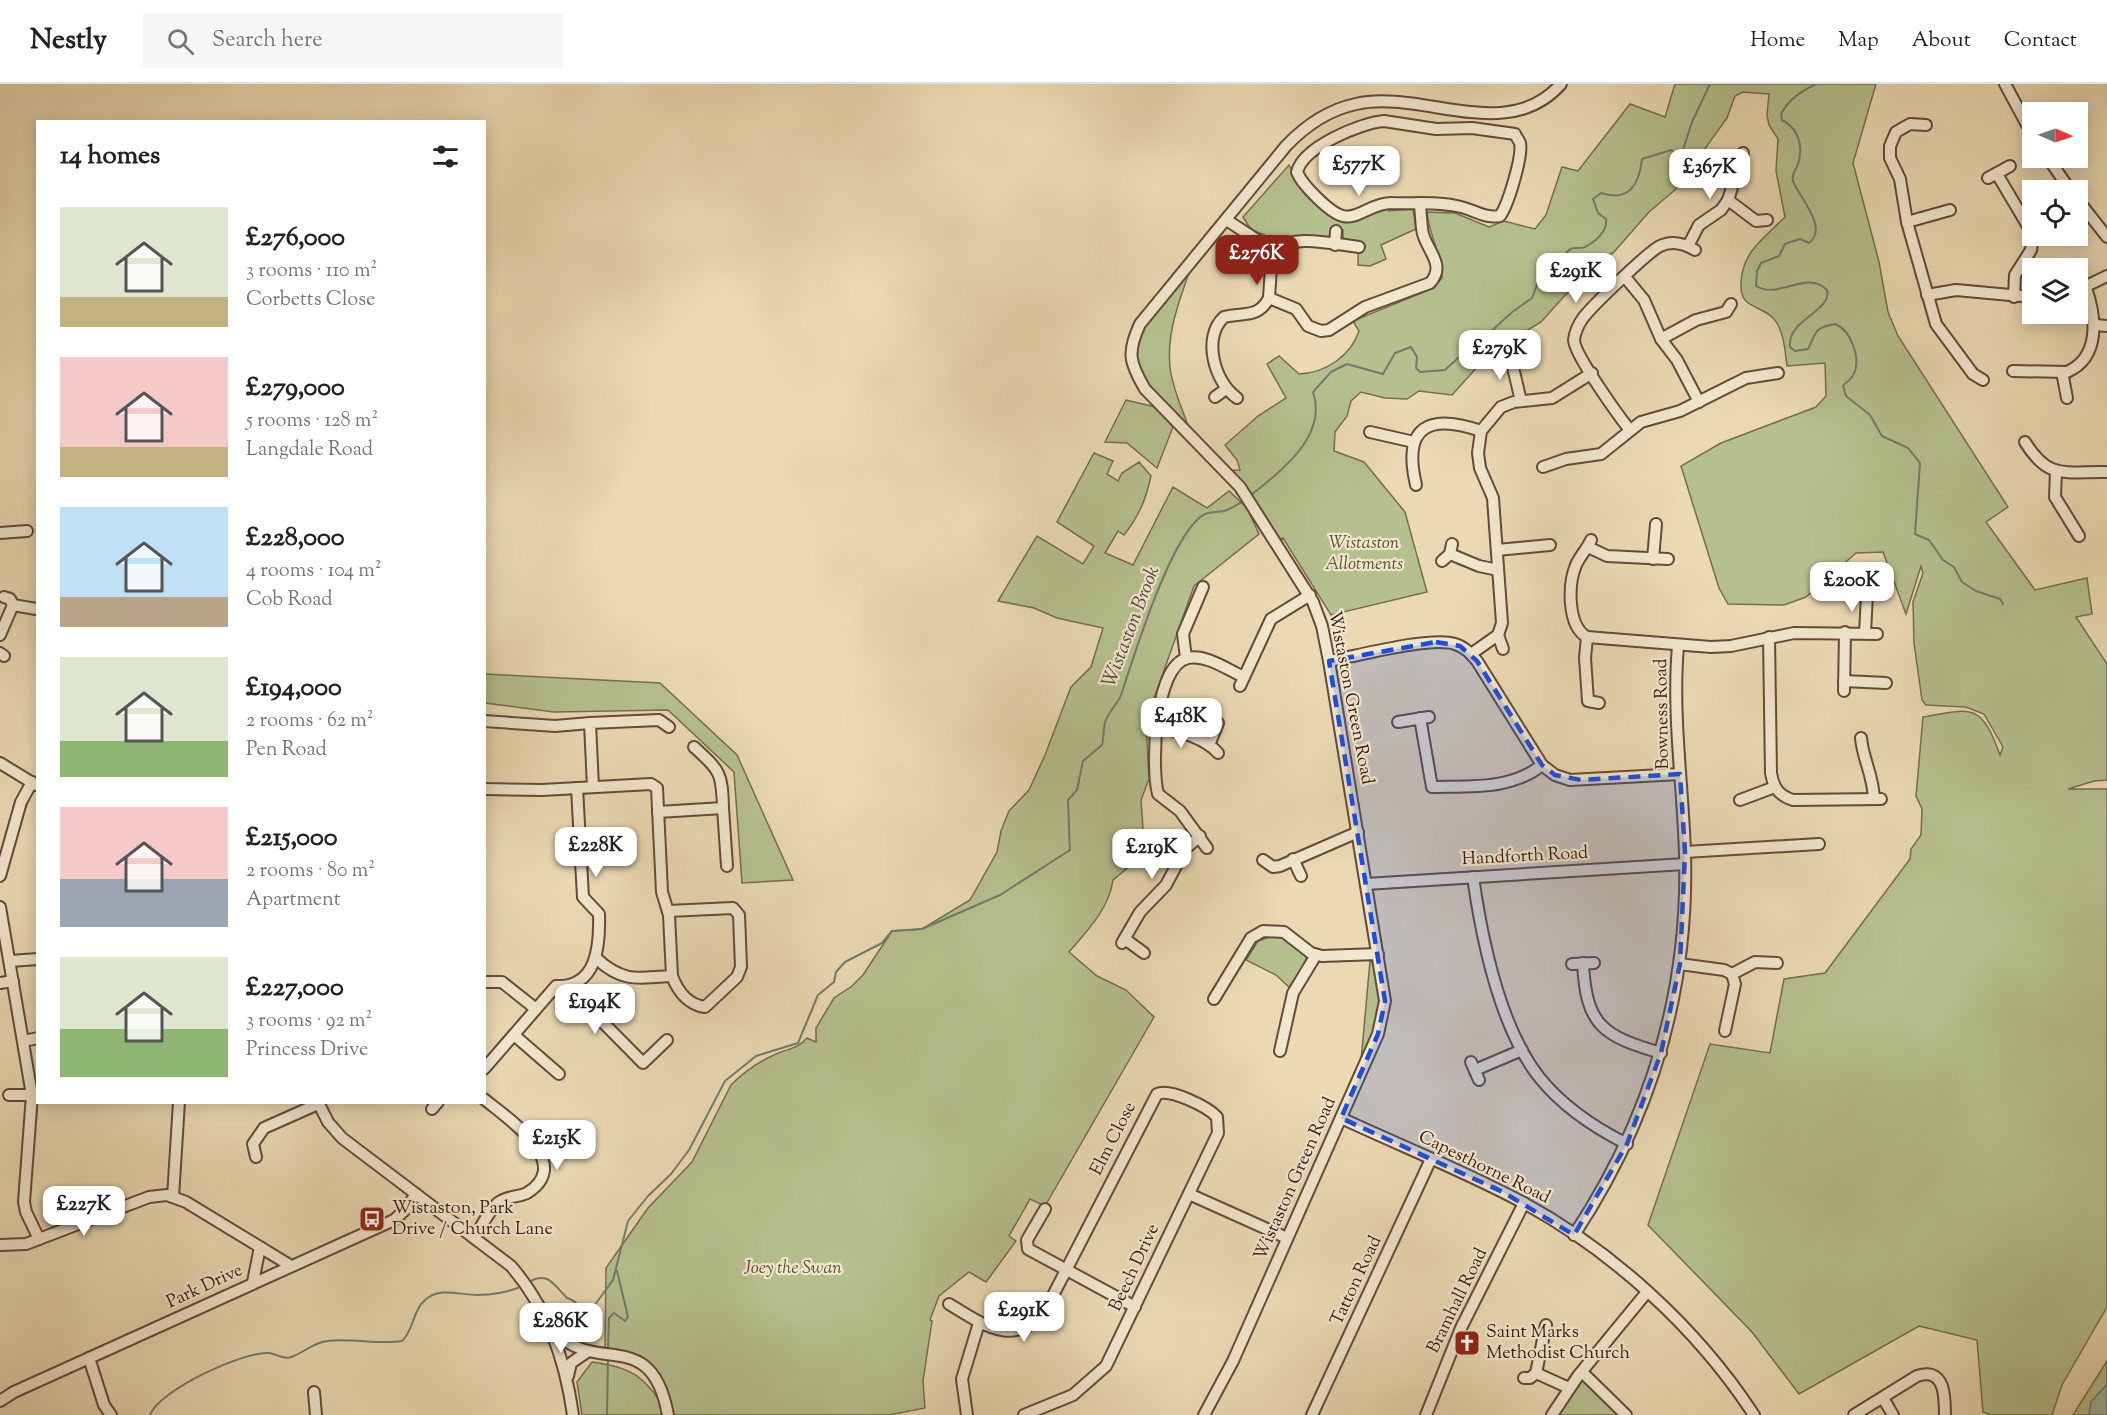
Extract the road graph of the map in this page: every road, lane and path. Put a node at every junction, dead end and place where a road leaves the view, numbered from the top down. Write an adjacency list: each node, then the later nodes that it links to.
1 (1561, 84): 12 (street, Wistaston Green Road)
2 (2005, 84): 3 (street)
3 (2022, 115)
4 (1926, 125): 14 (street)
5 (1723, 156): 7 (street)
6 (2010, 166): 11 (street)
7 (1728, 201): 13 (street); 22 (street)
8 (1420, 205): 8 (street); 27 (street)
9 (1950, 210): 14 (street)
10 (2088, 213): 16 (street)
11 (2022, 218)
12 (1227, 220): 20 (street); 65 (street, Wistaston Green Road)
13 (1767, 220)
14 (1907, 222): 24 (street)
15 (1336, 231): 17 (street)
16 (2107, 237)
17 (1335, 245): 19 (street); 20 (street)
18 (2032, 246): 25 (street)
19 (1359, 247)
20 (1272, 251): 27 (street)
21 (2107, 276): 23 (street)
22 (1625, 277): 32 (street); 36 (street)
23 (2088, 286)
24 (1927, 295): 25 (street); 38 (street)
25 (2014, 297): 26 (street)
26 (2022, 297)
27 (1269, 298): 39 (street)
28 (2088, 306): 30 (street)
29 (1730, 311): 32 (street)
30 (2095, 325): 31 (street); 35 (street)
31 (2107, 326)
32 (1661, 339): 44 (street)
33 (1510, 359): 43 (street)
34 (2013, 371): 35 (street)
35 (2062, 372): 42 (street)
36 (1592, 373): 43 (street); 45 (street)
37 (1778, 373): 44 (street)
38 (1983, 380)
39 (1226, 389): 40 (street); 41 (street)
40 (1215, 397)
41 (1237, 398)
42 (2067, 398)
43 (1521, 401): 46 (street)
44 (1699, 402): 45 (street)
45 (1629, 429): 50 (street)
46 (1481, 431): 48 (street); 59 (street)
47 (1370, 432): 48 (street)
48 (1414, 442): 53 (street)
49 (2025, 442): 51 (street)
50 (1542, 466)
51 (2056, 471): 52 (street); 57 (street)
52 (2107, 472)
53 (1402, 480)
54 (27, 531): 56 (street)
55 (1659, 532): 61 (street)
56 (0, 533)
57 (2079, 536)
58 (1542, 543): 59 (street)
59 (1497, 550): 63 (street)
60 (1448, 553): 63 (street)
61 (1653, 558): 62 (street); 71 (street)
62 (1668, 559)
63 (1498, 570): 69 (street)
64 (1204, 594): 76 (street)
65 (1310, 595): 76 (street); 77 (street, Wistaston Green Road)
66 (1863, 601): 68 (street)
67 (36, 609): 70 (street)
68 (1845, 632): 72 (street); 78 (street)
69 (1498, 634): 74 (street); 75 (street)
70 (0, 635)
71 (1587, 637): 73 (street, Bowness Road); 79 (street)
72 (1769, 637): 73 (street); 93 (street)
73 (1678, 646): 90 (street, Bowness Road)
74 (1503, 649)
75 (1471, 654): 77 (street); 89 (street)
76 (1186, 658): 85 (street)
77 (1329, 661): 99 (street, Wistaston Green Road)
78 (1879, 686)
79 (1599, 703)
80 (486, 721): 82 (street)
81 (1398, 722): 89 (street)
82 (590, 723): 84 (street); 92 (street)
83 (1218, 723): 85 (street)
84 (669, 727)
85 (1155, 728): 100 (street)
86 (1861, 738): 93 (street)
87 (694, 747): 97 (street)
88 (0, 763): 91 (street)
89 (1542, 765): 90 (street)
90 (1680, 774): 103 (street, Bowness Road)
91 (34, 784): 108 (street)
92 (593, 787): 94 (street); 98 (street)
93 (1775, 787): 96 (street)
94 (577, 788): 95 (street); 118 (street)
95 (486, 789)
96 (1740, 800)
97 (723, 808): 98 (street); 107 (street)
98 (658, 812): 113 (street)
99 (1358, 832): 104 (street); 111 (street, Wistaston Green Road)
100 (1200, 837): 102 (street); 114 (street)
101 (1819, 844): 103 (street)
102 (1207, 848)
103 (1685, 852): 106 (street, Bowness Road)
104 (1293, 859): 105 (street); 109 (street)
105 (1263, 860)
106 (1685, 864): 110 (street, Handforth Road); 122 (street, Bowness Road)
107 (727, 866)
108 (0, 876)
109 (1301, 876)
110 (1473, 877): 111 (street, Handforth Road); 136 (street)
111 (1366, 884): 115 (street, Wistaston Green Road)
112 (0, 911): 119 (street)
113 (668, 911): 124 (street); 124 (street)
114 (1144, 953)
115 (1378, 954): 116 (street); 148 (street, Wistaston Green Road)
116 (1316, 955): 129 (street); 137 (street)
117 (36, 959): 119 (street)
118 (597, 959): 124 (street); 128 (street)
119 (10, 961): 125 (street)
120 (1777, 963): 123 (street)
121 (1572, 964): 138 (street)
122 (1680, 964): 123 (street); 138 (street, Bowness Road)
123 (1732, 974): 131 (street)
124 (672, 976)
125 (13, 981): 127 (street); 135 (street)
126 (486, 982): 130 (street)
127 (0, 983)
128 (567, 986): 130 (street); 134 (street)
129 (1214, 999)
130 (536, 1009): 132 (street)
131 (1725, 1031)
132 (514, 1035): 139 (street); 141 (street)
133 (36, 1038): 135 (street)
134 (667, 1040)
135 (24, 1041): 143 (street)
136 (1522, 1050): 140 (street); 149 (street)
137 (1280, 1051)
138 (1661, 1053): 149 (street, Bowness Road)
139 (486, 1067)
140 (1475, 1071)
141 (559, 1074)
142 (9, 1095): 143 (street)
143 (32, 1095): 160 (street)
144 (486, 1100): 158 (street)
145 (179, 1104): 154 (street)
146 (316, 1104): 150 (street)
147 (319, 1104): 152 (street)
148 (1341, 1118): 151 (street, Capesthorne Road); 159 (street, Wistaston Green Road)
149 (1627, 1144): 157 (street, Bowness Road)
150 (256, 1156)
151 (1431, 1159): 155 (street, Capesthorne Road); 189 (street, Tatton Road)
152 (416, 1194): 158 (street); 163 (street, Park Drive)
153 (1189, 1194): 159 (street); 164 (street, Elm Close); 168 (street, Beech Drive)
154 (173, 1197): 160 (street); 162 (street)
155 (1524, 1203): 157 (street, Capesthorne Road); 190 (street, Bramhall Road)
156 (1045, 1209): 164 (street)
157 (1574, 1234): 166 (street, Capesthorne Road)
158 (474, 1238): 170 (street)
159 (1287, 1238): 188 (street, Wistaston Green Road)
160 (39, 1239): 161 (street)
161 (0, 1245)
162 (260, 1247): 163 (street); 165 (street)
163 (291, 1266): 165 (street, Park Drive)
164 (1066, 1270): 168 (street); 169 (street)
165 (253, 1282): 173 (street, Park Drive)
166 (1647, 1292): 174 (street); 193 (street, Capesthorne Road)
167 (949, 1304): 169 (street)
168 (1135, 1307): 182 (street, Beech Drive)
169 (979, 1323): 187 (street)
170 (550, 1325): 172 (street); 176 (street)
171 (1546, 1325): 175 (street)
172 (587, 1352): 176 (street); 186 (street)
173 (88, 1358): 181 (street, Park Drive); 183 (street)
174 (1582, 1372): 178 (street); 192 (street)
175 (1536, 1373): 177 (street); 178 (street)
176 (567, 1378): 185 (street)
177 (1524, 1378)
178 (1569, 1388): 191 (street)
179 (1883, 1398): 194 (street); 195 (street); 196 (street)
180 (318, 1399): 184 (street)
181 (0, 1401)
182 (1030, 1414)
183 (111, 1415)
184 (316, 1415)
185 (573, 1415)
186 (668, 1415)
187 (967, 1415)
188 (1204, 1415)
189 (1312, 1415)
190 (1426, 1415)
191 (1552, 1415)
192 (1626, 1415)
193 (1754, 1415)
194 (1854, 1415)
195 (1893, 1415)
196 (1945, 1415)

